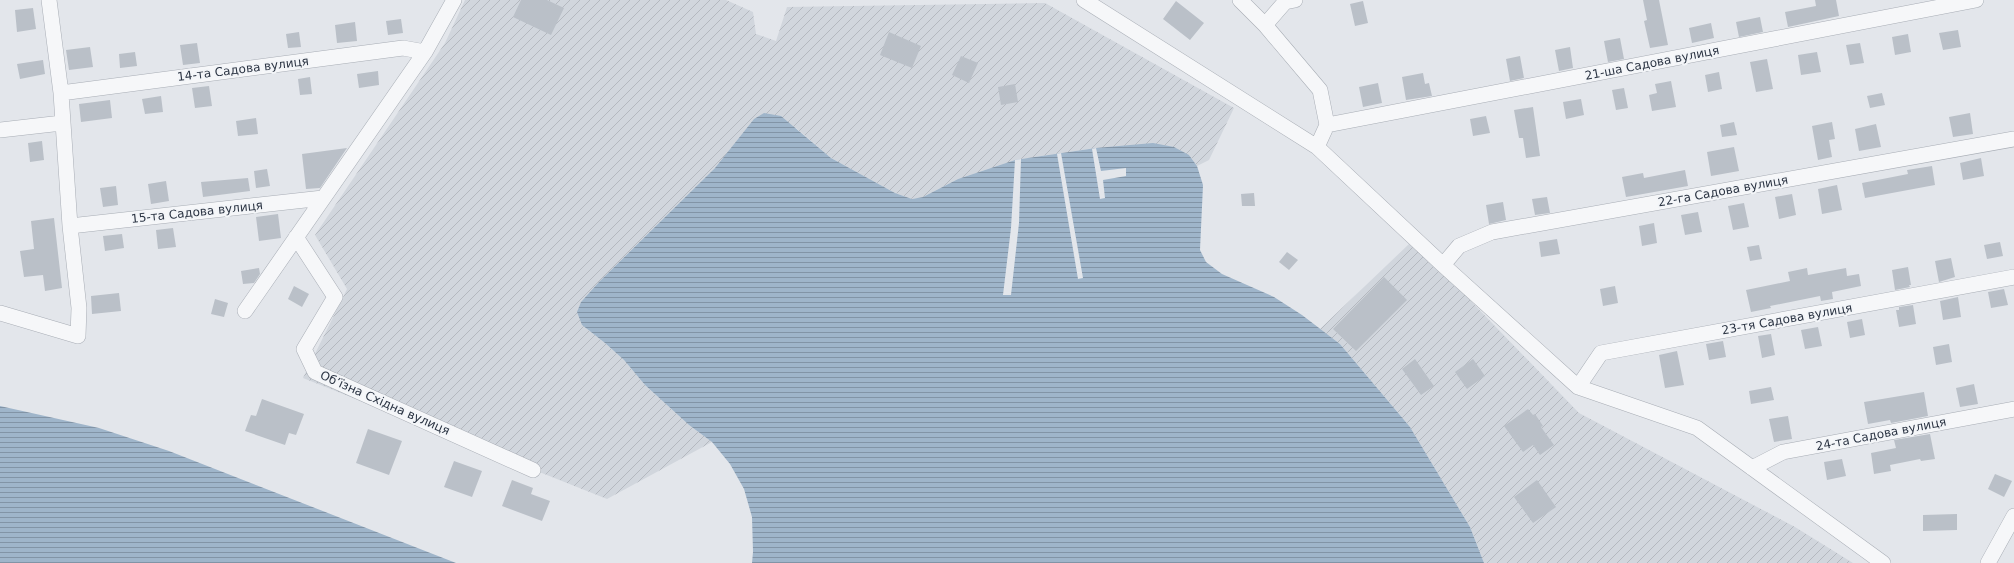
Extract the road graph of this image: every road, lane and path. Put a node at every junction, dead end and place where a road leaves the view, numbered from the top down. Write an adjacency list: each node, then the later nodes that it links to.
1 (49, 0): 9 (street)
2 (454, 0): 8 (street)
3 (1084, 0): 14 (street)
4 (1240, 0): 7 (street)
5 (1295, 0): 7 (street)
6 (1976, 0): 11 (street, 21-ша Садова вулиця)
7 (1265, 25): 11 (street)
8 (425, 52): 9 (street, 14-та Садова вулиця); 15 (street)
9 (60, 93): 10 (street)
10 (62, 123): 12 (street); 16 (street)
11 (1327, 126): 14 (street)
12 (0, 130)
13 (2014, 139): 18 (street, 22-га Садова вулиця)
14 (1317, 147): 18 (street)
15 (323, 198): 16 (street, 15-та Садова вулиця); 17 (street)
16 (70, 226): 21 (street)
17 (296, 238): 20 (street); 25 (street, Обʼїзна Східна вулиця)
18 (1443, 265): 22 (street)
19 (2014, 277): 22 (street, 23-тя Садова вулиця)
20 (245, 311)
21 (0, 312)
22 (1578, 387): 24 (street)
23 (2014, 409): 24 (street, 24-та Садова вулиця)
24 (1752, 468): 27 (street)
25 (533, 470)
26 (2014, 516): 28 (street)
27 (1883, 563)
28 (1988, 563)

